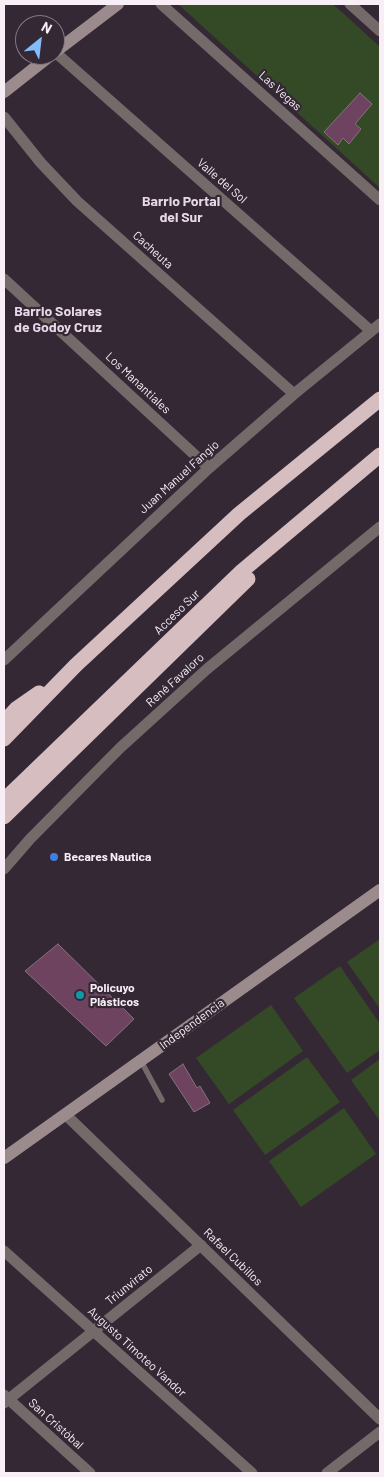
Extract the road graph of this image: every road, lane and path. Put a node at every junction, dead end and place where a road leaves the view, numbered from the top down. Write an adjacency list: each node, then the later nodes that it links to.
1 (118, 4): 5 (street)
2 (161, 4): 10 (street, Las Vegas)
3 (350, 4): 4 (street)
4 (380, 31)
5 (65, 44)
6 (65, 61): 12 (street, Valle del Sol)
7 (38, 65): 8 (street)
8 (4, 92)
9 (4, 117): 13 (street, Cacheuta)
10 (380, 200)
11 (4, 279): 16 (street, Los Manantiales)
12 (376, 327): 13 (street, Juan Manuel Fangio)
13 (294, 394): 16 (street, Juan Manuel Fangio)
14 (380, 399): 20 (highway)
15 (380, 455): 17 (highway, Acceso Sur)
16 (210, 468): 19 (street, Juan Manuel Fangio)
17 (313, 511): 23 (highway, Acceso Sur); 24 (highway)
18 (380, 527): 25 (street, René Favaloro)
19 (4, 660)
20 (76, 665): 21 (highway); 22 (highway)
21 (4, 722)
22 (4, 740)
23 (4, 800)
24 (4, 817)
25 (4, 869)
26 (380, 890): 27 (street, Independencia)
27 (141, 1061): 28 (lane); 29 (street, Independencia)
28 (162, 1100)
29 (66, 1115): 30 (street, Independencia); 31 (street, Rafael Cubillos)
30 (4, 1158)
31 (201, 1245): 33 (street, Triunvirato); 35 (street, Rafael Cubillos)
32 (4, 1251): 33 (street, Augusto Timoteo Vandor)
33 (93, 1331): 34 (street, Triunvirato); 38 (street, Augusto Timoteo Vandor)
34 (5, 1399): 37 (street, San Cristóbal)
35 (380, 1418)
36 (380, 1432): 39 (street)
37 (90, 1473)
38 (252, 1473)
39 (326, 1473)

